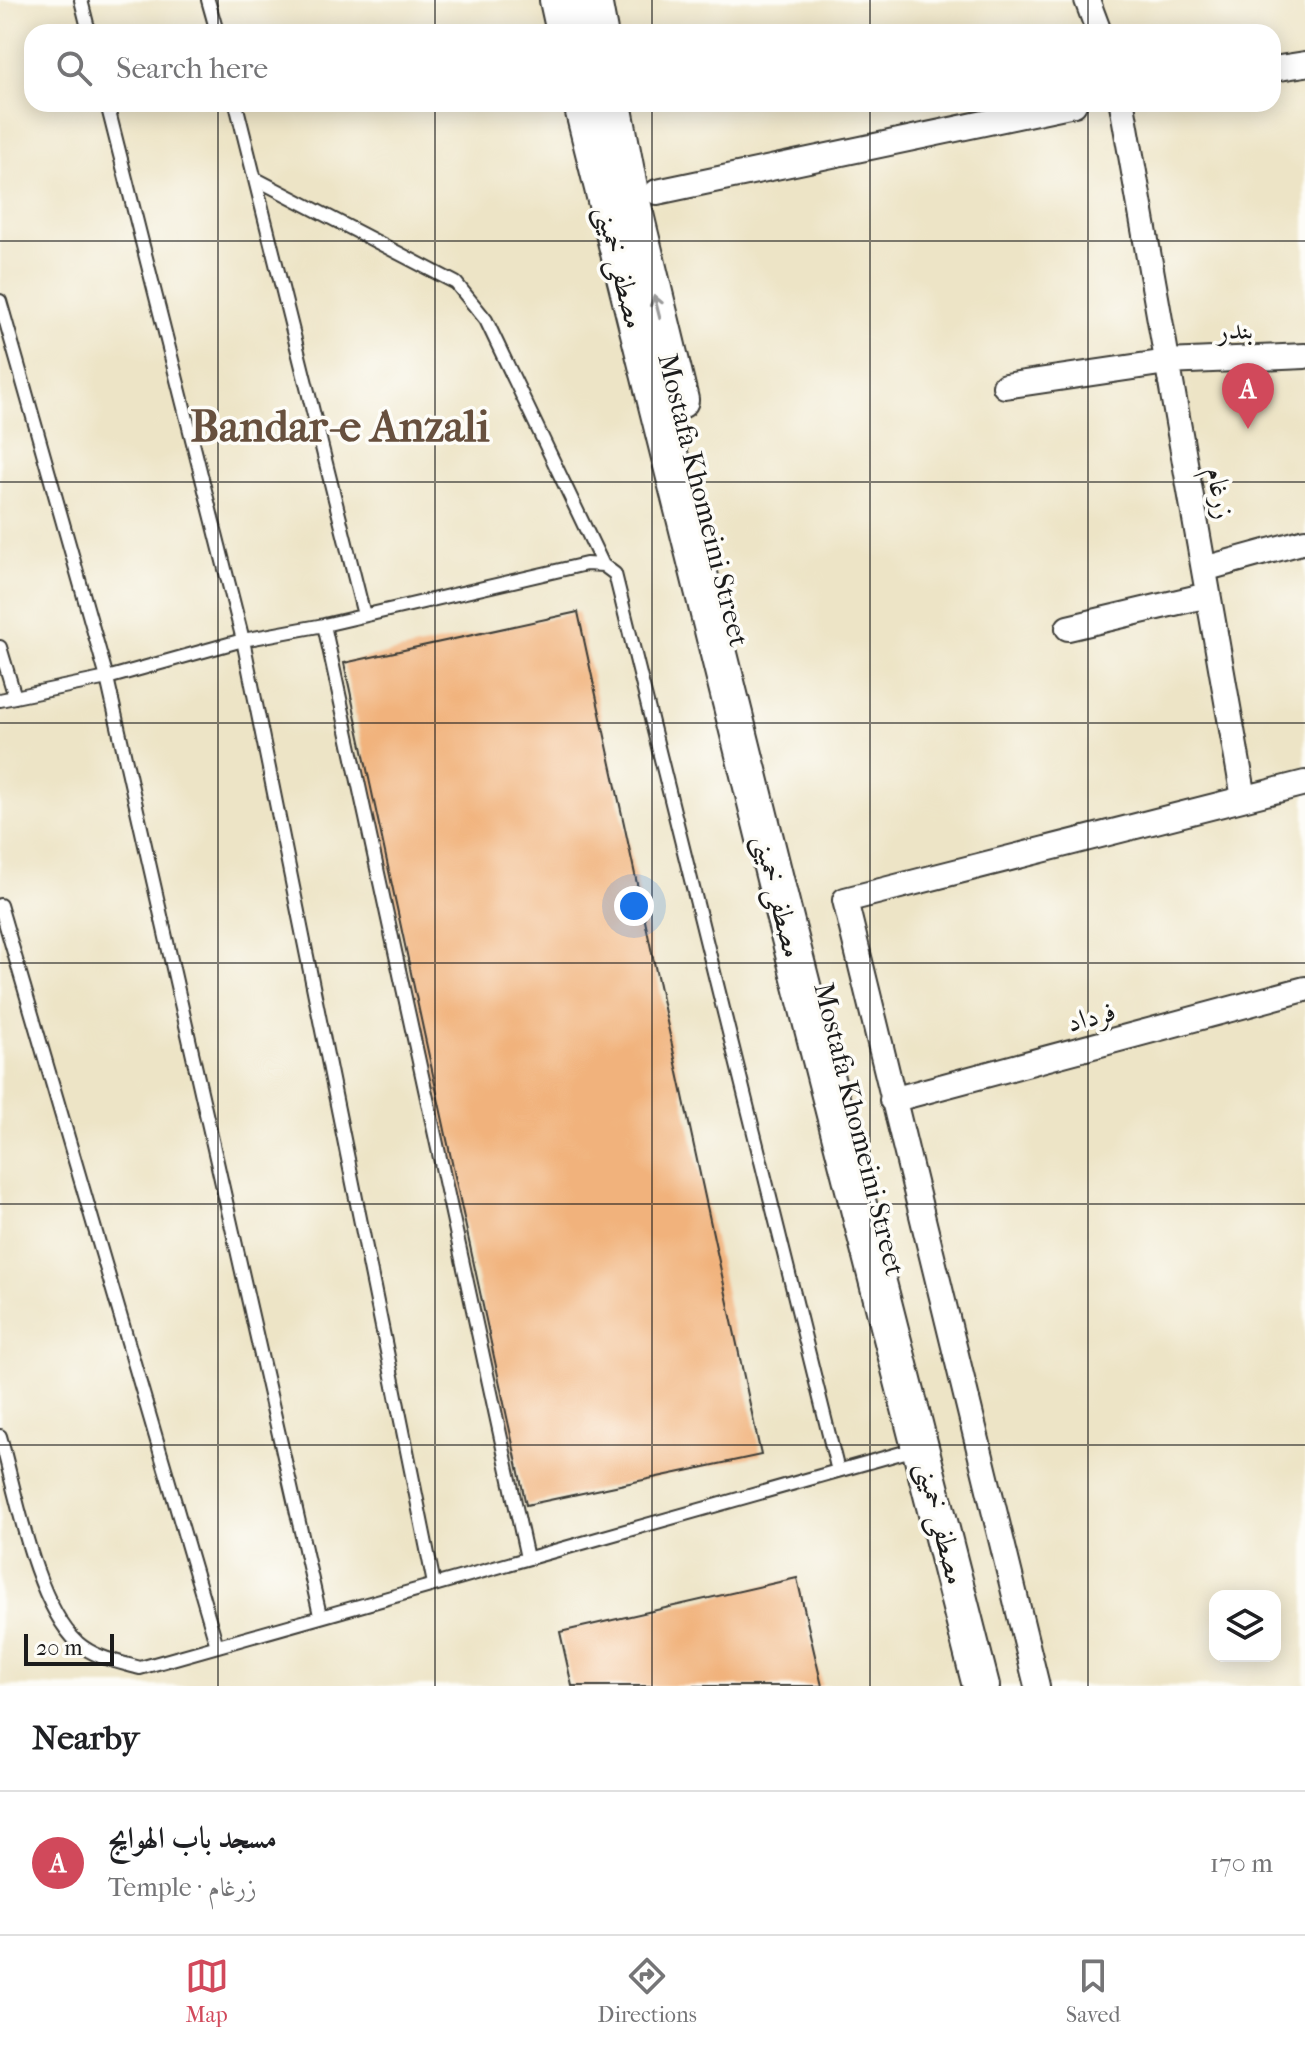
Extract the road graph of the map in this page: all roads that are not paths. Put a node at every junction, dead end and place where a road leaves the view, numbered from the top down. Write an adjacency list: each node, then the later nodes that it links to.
1 (81, 0): 6 (lane)
2 (208, 0): 7 (lane)
3 (558, 0): 8 (main road)
4 (593, 0): 9 (main road)
5 (1087, 0): 10 (street)
6 (87, 24)
7 (215, 24)
8 (563, 24)
9 (598, 24)
10 (1096, 24)
11 (1305, 64): 12 (street)
12 (1281, 68)
13 (109, 112): 32 (lane)
14 (238, 112): 19 (lane)
15 (584, 112): 43 (main road, مصطفی خمینی)
16 (615, 112): 50 (main road, Mostafa Khomeini Street, one-way to 16)
17 (1036, 112): 20 (street)
18 (1123, 112): 23 (street, زرغام)
19 (256, 179): 26 (lane); 29 (lane)
20 (657, 192)
21 (0, 301): 34 (lane)
22 (1305, 356): 23 (street, بندر)
23 (1167, 362): 24 (street, بندر); 27 (street, زرغام)
24 (1005, 386)
25 (1305, 541): 27 (street)
26 (603, 565): 29 (lane); 44 (lane)
27 (1204, 569): 28 (street, زرغام)
28 (1208, 595): 31 (street); 38 (street, زرغام)
29 (364, 615): 30 (lane)
30 (324, 625): 32 (lane); 45 (lane)
31 (1068, 628)
32 (243, 640): 34 (lane); 46 (lane)
33 (0, 647): 35 (lane)
34 (107, 678): 35 (lane); 47 (lane)
35 (15, 697): 36 (lane)
36 (0, 700)
37 (1305, 783): 38 (street)
38 (1244, 798): 41 (street)
39 (0, 905): 48 (lane)
40 (1305, 989): 41 (street, فرداد)
41 (892, 1100): 51 (street)
42 (0, 1436): 48 (lane)
43 (922, 1448): 44 (lane); 49 (main road, مصطفی خمینی)
44 (838, 1471): 45 (lane)
45 (527, 1558): 46 (lane)
46 (434, 1584): 47 (lane)
47 (320, 1615): 48 (lane)
48 (217, 1646)
49 (981, 1686)
50 (1003, 1686)
51 (1037, 1686)

